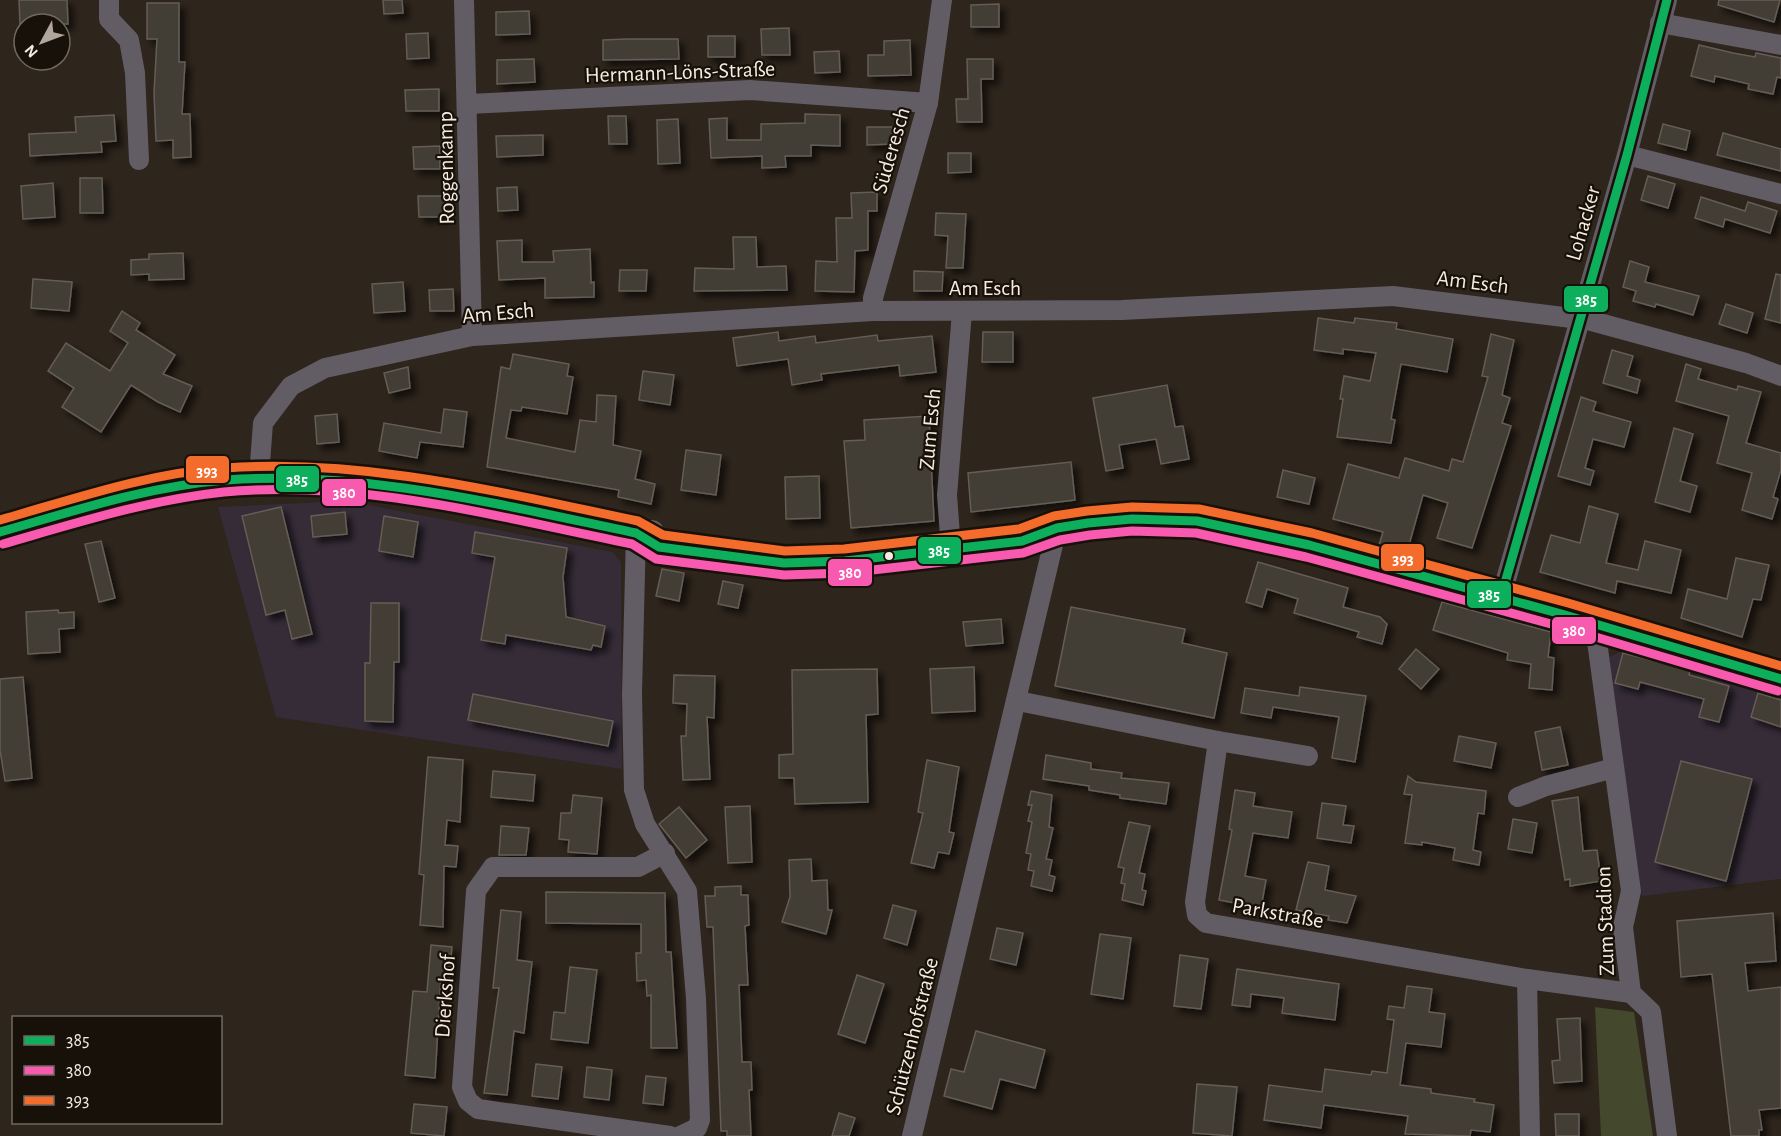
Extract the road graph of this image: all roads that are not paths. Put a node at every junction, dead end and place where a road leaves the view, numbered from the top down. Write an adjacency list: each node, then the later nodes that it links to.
1 (109, 0): 10 (street)
2 (464, 0): 8 (street, Roggenkamp)
3 (942, 0): 7 (street, Süderesch)
4 (1667, 0): 5 (street, Lohacker)
5 (1660, 23): 6 (street); 9 (street, Lohacker)
6 (1781, 45)
7 (928, 103): 8 (street, Hermann-Löns-Straße); 12 (street, Süderesch)
8 (468, 104): 15 (street, Roggenkamp)
9 (1627, 155): 11 (street); 14 (street, Lohacker)
10 (139, 160)
11 (1781, 195)
12 (873, 311): 13 (street, Am Esch); 15 (street, Am Esch)
13 (962, 312): 14 (street, Am Esch); 21 (street, Zum Esch)
14 (1580, 318): 16 (street, Am Esch); 22 (street, Lohacker)
15 (472, 336): 17 (street, Am Esch)
16 (1781, 376)
17 (263, 479): 19 (main road); 20 (main road)
18 (1057, 528): 21 (main road); 22 (main road); 25 (street, Schützenhofstraße)
19 (0, 532)
20 (636, 533): 21 (main road); 30 (street)
21 (950, 542)
22 (1501, 597): 23 (main road)
23 (1598, 626): 24 (main road); 28 (street, Zum Stadion)
24 (1781, 679)
25 (1017, 701): 26 (street); 35 (street, Schützenhofstraße)
26 (1218, 741): 27 (street); 31 (street, Parkstraße)
27 (1308, 756)
28 (1614, 768): 29 (street); 32 (street, Zum Stadion)
29 (1518, 797)
30 (665, 853): 33 (street, Dierkshof); 34 (street)
31 (1527, 979): 32 (street, Parkstraße); 36 (street)
32 (1631, 993): 37 (street, Zum Stadion)
33 (670, 1136)
34 (680, 1136)
35 (912, 1136)
36 (1530, 1136)
37 (1667, 1136)

